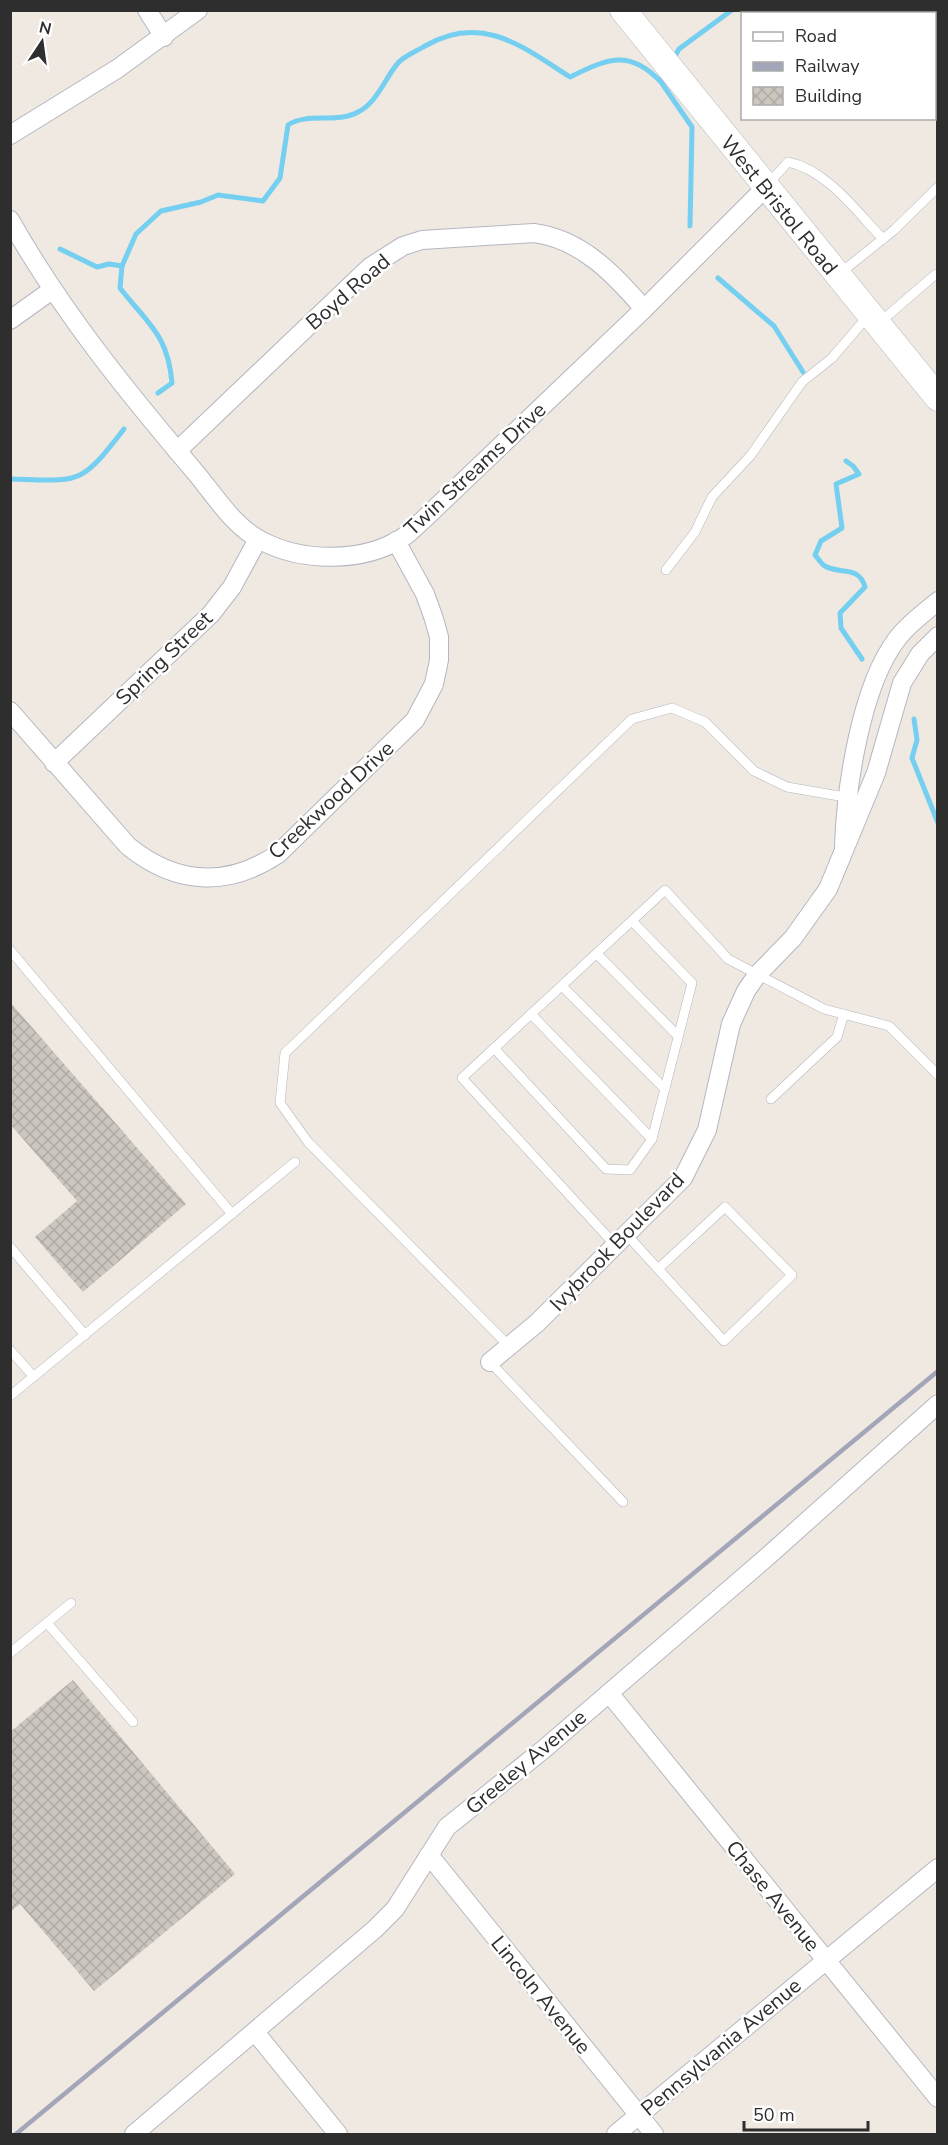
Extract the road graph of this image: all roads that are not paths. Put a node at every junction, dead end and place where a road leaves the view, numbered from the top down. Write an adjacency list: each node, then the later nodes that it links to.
1 (147, 10): 4 (street)
2 (198, 10): 4 (street)
3 (623, 10): 7 (main road, West Bristol Road)
4 (164, 37): 5 (street)
5 (10, 135)
6 (938, 187): 9 (lane)
7 (765, 188): 9 (lane); 11 (main road, West Bristol Road); 13 (street, Twin Streams Drive)
8 (10, 220): 12 (street, Twin Streams Drive)
9 (883, 239): 11 (lane)
10 (937, 273): 15 (lane)
11 (837, 276): 15 (main road, West Bristol Road)
12 (52, 290): 14 (street); 17 (street, Twin Streams Drive)
13 (644, 309): 17 (street, Boyd Road); 19 (street, Twin Streams Drive)
14 (10, 320)
15 (873, 320): 16 (main road, West Bristol Road); 20 (lane)
16 (938, 398)
17 (177, 451): 18 (street, Twin Streams Drive)
18 (258, 539): 19 (street, Twin Streams Drive); 24 (street, Spring Street)
19 (396, 541): 24 (street, Creekwood Drive)
20 (666, 570)
21 (938, 601): 25 (street, Ivybrook Boulevard)
22 (938, 636): 26 (street, Ivybrook Boulevard)
23 (10, 711): 24 (street, Creekwood Drive)
24 (54, 763)
25 (846, 797): 26 (street, Ivybrook Boulevard); 46 (lane)
26 (844, 850): 30 (street, Ivybrook Boulevard)
27 (632, 921): 29 (lane); 30 (lane); 34 (lane)
28 (10, 950): 41 (lane)
29 (597, 954): 31 (lane); 34 (lane)
30 (757, 975): 33 (lane); 42 (street, Ivybrook Boulevard)
31 (561, 986): 32 (lane); 37 (lane)
32 (531, 1014): 35 (lane); 39 (lane)
33 (844, 1014): 36 (lane); 38 (lane)
34 (678, 1036): 37 (lane)
35 (495, 1048): 39 (lane); 42 (lane)
36 (938, 1075)
37 (665, 1089): 39 (lane)
38 (771, 1099)
39 (652, 1139)
40 (295, 1162): 41 (lane)
41 (232, 1214): 45 (lane)
42 (621, 1240): 44 (lane); 46 (street, Ivybrook Boulevard)
43 (10, 1247): 45 (lane)
44 (658, 1269): 44 (lane)
45 (85, 1335): 49 (lane)
46 (509, 1346): 48 (street, Ivybrook Boulevard)
47 (10, 1350): 49 (lane)
48 (490, 1362): 52 (lane)
49 (34, 1377): 50 (lane)
50 (10, 1396)
51 (938, 1404): 56 (street, Greeley Avenue)
52 (623, 1502)
53 (71, 1603): 54 (lane)
54 (47, 1623): 55 (lane); 57 (lane)
55 (10, 1653)
56 (609, 1693): 58 (street, Greeley Avenue); 60 (street, Chase Avenue)
57 (133, 1722)
58 (429, 1855): 61 (street, Greeley Avenue); 63 (street, Lincoln Avenue)
59 (938, 1868): 60 (street, Pennsylvania Avenue)
60 (826, 1960): 62 (street, Chase Avenue); 63 (street, Pennsylvania Avenue)
61 (255, 2032): 64 (street, Greeley Avenue); 65 (street)
62 (938, 2098)
63 (639, 2116): 66 (street, Pennsylvania Avenue); 67 (street, Lincoln Avenue)
64 (134, 2134)
65 (338, 2134)
66 (616, 2134)
67 (654, 2134)

